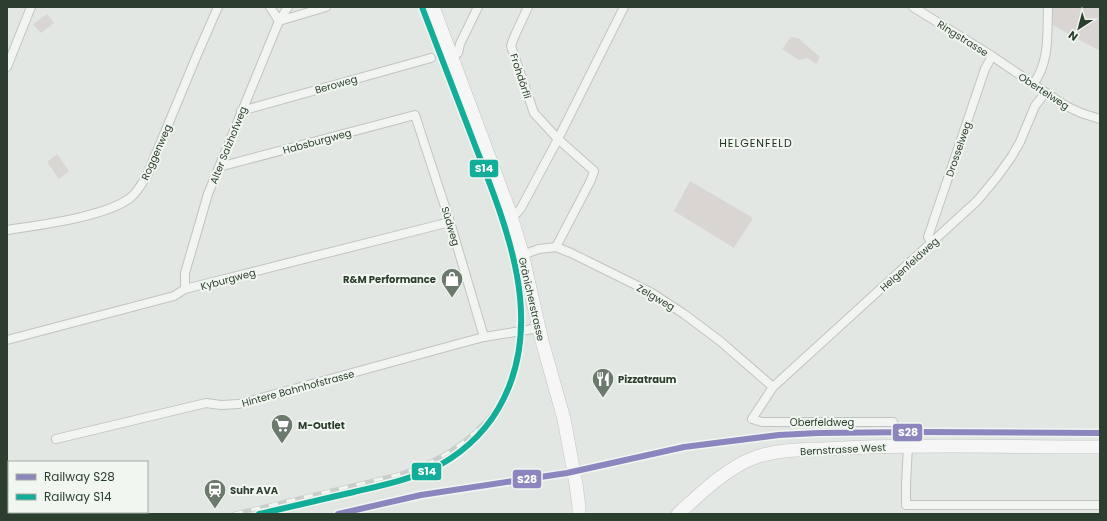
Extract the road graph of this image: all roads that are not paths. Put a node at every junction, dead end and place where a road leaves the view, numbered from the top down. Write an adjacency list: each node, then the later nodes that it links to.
1 (31, 7): 16 (street)
2 (218, 7): 26 (street, Roggenweg)
3 (270, 7): 12 (street)
4 (288, 7): 12 (street, Alter Salzhofweg)
5 (326, 7): 12 (street)
6 (433, 7): 14 (main road, Gränicherstrasse)
7 (478, 7): 14 (street)
8 (528, 7): 22 (street, Frohdörfli)
9 (624, 7): 22 (street)
10 (913, 7): 13 (street, Ringstrasse)
11 (1048, 7): 17 (street)
12 (279, 21): 19 (street, Alter Salzhofweg)
13 (992, 56): 17 (street, Obertelweg); 27 (street, Drosselweg)
14 (452, 57): 24 (main road, Gränicherstrasse)
15 (431, 58): 19 (street, Beroweg)
16 (7, 67)
17 (1033, 84): 18 (street, Obertelweg)
18 (1045, 93): 21 (street, Obertelweg); 27 (street, Helgenfeldweg)
19 (241, 111): 23 (street, Alter Salzhofweg)
20 (415, 115): 23 (street, Habsburgweg); 25 (street, Südweg)
21 (1100, 119)
22 (558, 139): 24 (street); 28 (street, Frohdörfli)
23 (219, 168): 30 (street, Alter Salzhofweg)
24 (511, 216): 29 (main road, Gränicherstrasse)
25 (450, 222): 30 (street, Kyburgweg); 32 (street, Südweg)
26 (7, 230)
27 (932, 243): 34 (street, Helgenfeldweg)
28 (556, 247): 29 (street); 34 (street, Zelgweg)
29 (522, 255): 31 (main road, Gränicherstrasse)
30 (185, 289): 33 (street, Kyburgweg)
31 (539, 328): 32 (street, Hintere Bahnhofstrasse); 41 (main road, Gränicherstrasse)
32 (484, 337): 37 (street, Hintere Bahnhofstrasse)
33 (7, 340)
34 (773, 387): 35 (street, Helgenfeldweg)
35 (752, 419): 36 (street, Oberfeldweg)
36 (893, 422)
37 (56, 439)
38 (908, 446): 39 (main road, Bernstrasse West); 40 (street); 42 (main road, Bernstrasse West)
39 (1100, 447)
40 (1100, 505)
41 (580, 512)
42 (678, 514)

